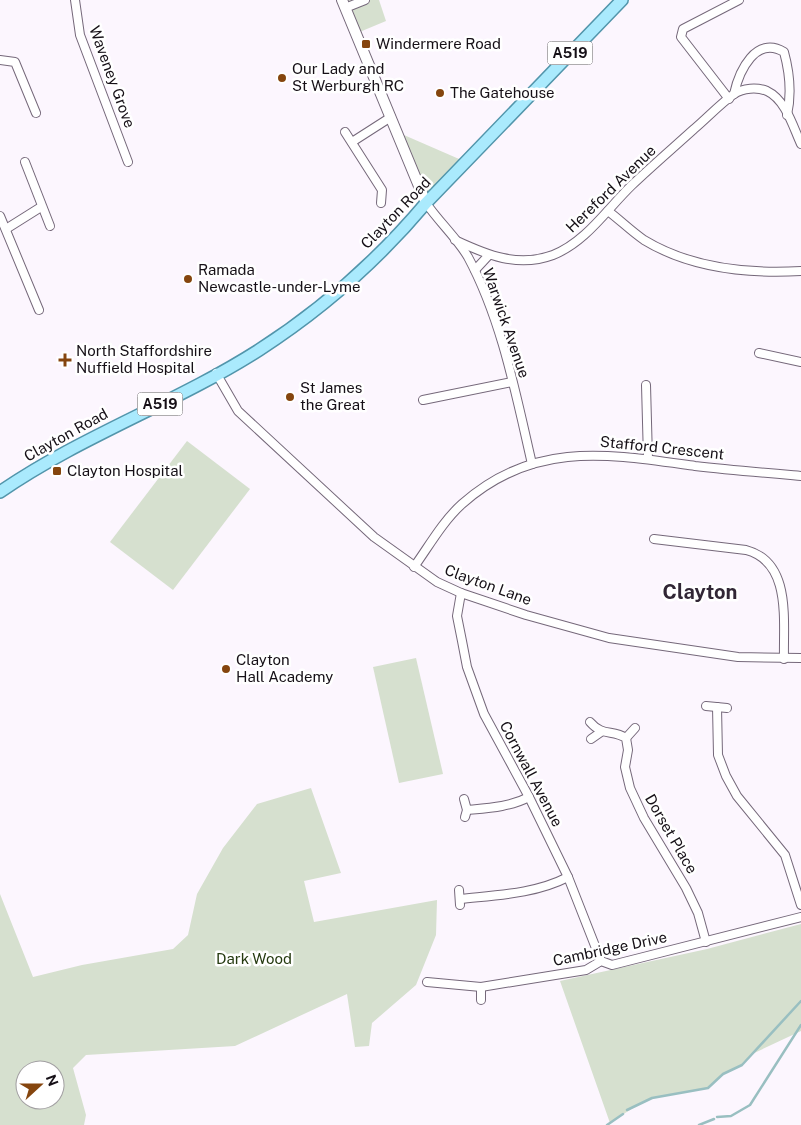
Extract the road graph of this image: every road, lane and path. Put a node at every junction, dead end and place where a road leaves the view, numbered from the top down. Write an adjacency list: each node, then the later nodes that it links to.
1 (75, 0): 15 (street, Waveney Grove)
2 (365, 0): 5 (street)
3 (622, 0): 17 (main road, Clayton Road / A519)
4 (739, 0): 7 (street)
5 (344, 4): 10 (street)
6 (0, 60): 8 (street)
7 (732, 96): 9 (street, Hereford Avenue); 9 (street, Hereford Avenue); 19 (street, Hereford Avenue)
8 (36, 113)
9 (787, 115): 13 (street, Hereford Avenue)
10 (391, 117): 12 (street); 17 (street)
11 (345, 132): 12 (street)
12 (352, 142): 16 (street)
13 (801, 144)
14 (25, 162): 18 (street)
15 (128, 162)
16 (381, 203)
17 (426, 203): 23 (street, Warwick Avenue); 30 (main road, Clayton Road / A519)
18 (41, 207): 21 (street); 22 (street)
19 (608, 211): 24 (street, Hereford Avenue); 26 (street)
20 (0, 216): 22 (street)
21 (50, 226)
22 (6, 230): 27 (street)
23 (455, 240): 24 (street, Hereford Avenue); 25 (street, Warwick Avenue)
24 (488, 256): 25 (street)
25 (475, 270): 31 (street, Warwick Avenue)
26 (801, 271)
27 (39, 310)
28 (759, 353): 29 (street)
29 (801, 362)
30 (216, 373): 37 (main road, Clayton Road / A519); 39 (street, Clayton Lane)
31 (512, 382): 33 (street); 35 (street, Warwick Avenue)
32 (646, 385): 34 (street)
33 (423, 400)
34 (648, 459): 35 (street, Stafford Crescent); 36 (street, Stafford Crescent)
35 (532, 464): 39 (street, Stafford Crescent)
36 (801, 476)
37 (0, 492)
38 (654, 539): 42 (street)
39 (414, 567): 40 (street, Clayton Lane)
40 (461, 593): 42 (street, Clayton Lane); 51 (street, Cornwall Avenue)
41 (801, 658): 42 (street, Clayton Lane)
42 (784, 659)
43 (706, 706): 44 (street)
44 (717, 707): 45 (street); 55 (street)
45 (728, 708)
46 (590, 722): 48 (street)
47 (635, 728): 49 (street)
48 (601, 732): 49 (street); 50 (street)
49 (626, 738): 57 (street, Dorset Place)
50 (591, 740)
51 (529, 797): 52 (street); 53 (street, Cornwall Avenue)
52 (464, 800)
53 (568, 877): 54 (street); 58 (street, Cornwall Avenue)
54 (459, 890)
55 (801, 905)
56 (801, 917): 57 (street, Cambridge Drive)
57 (706, 942): 58 (street, Cambridge Drive)
58 (601, 962): 60 (street, Cambridge Drive)
59 (427, 982): 60 (street, Cambridge Drive)
60 (481, 987): 61 (street)
61 (480, 1000)

